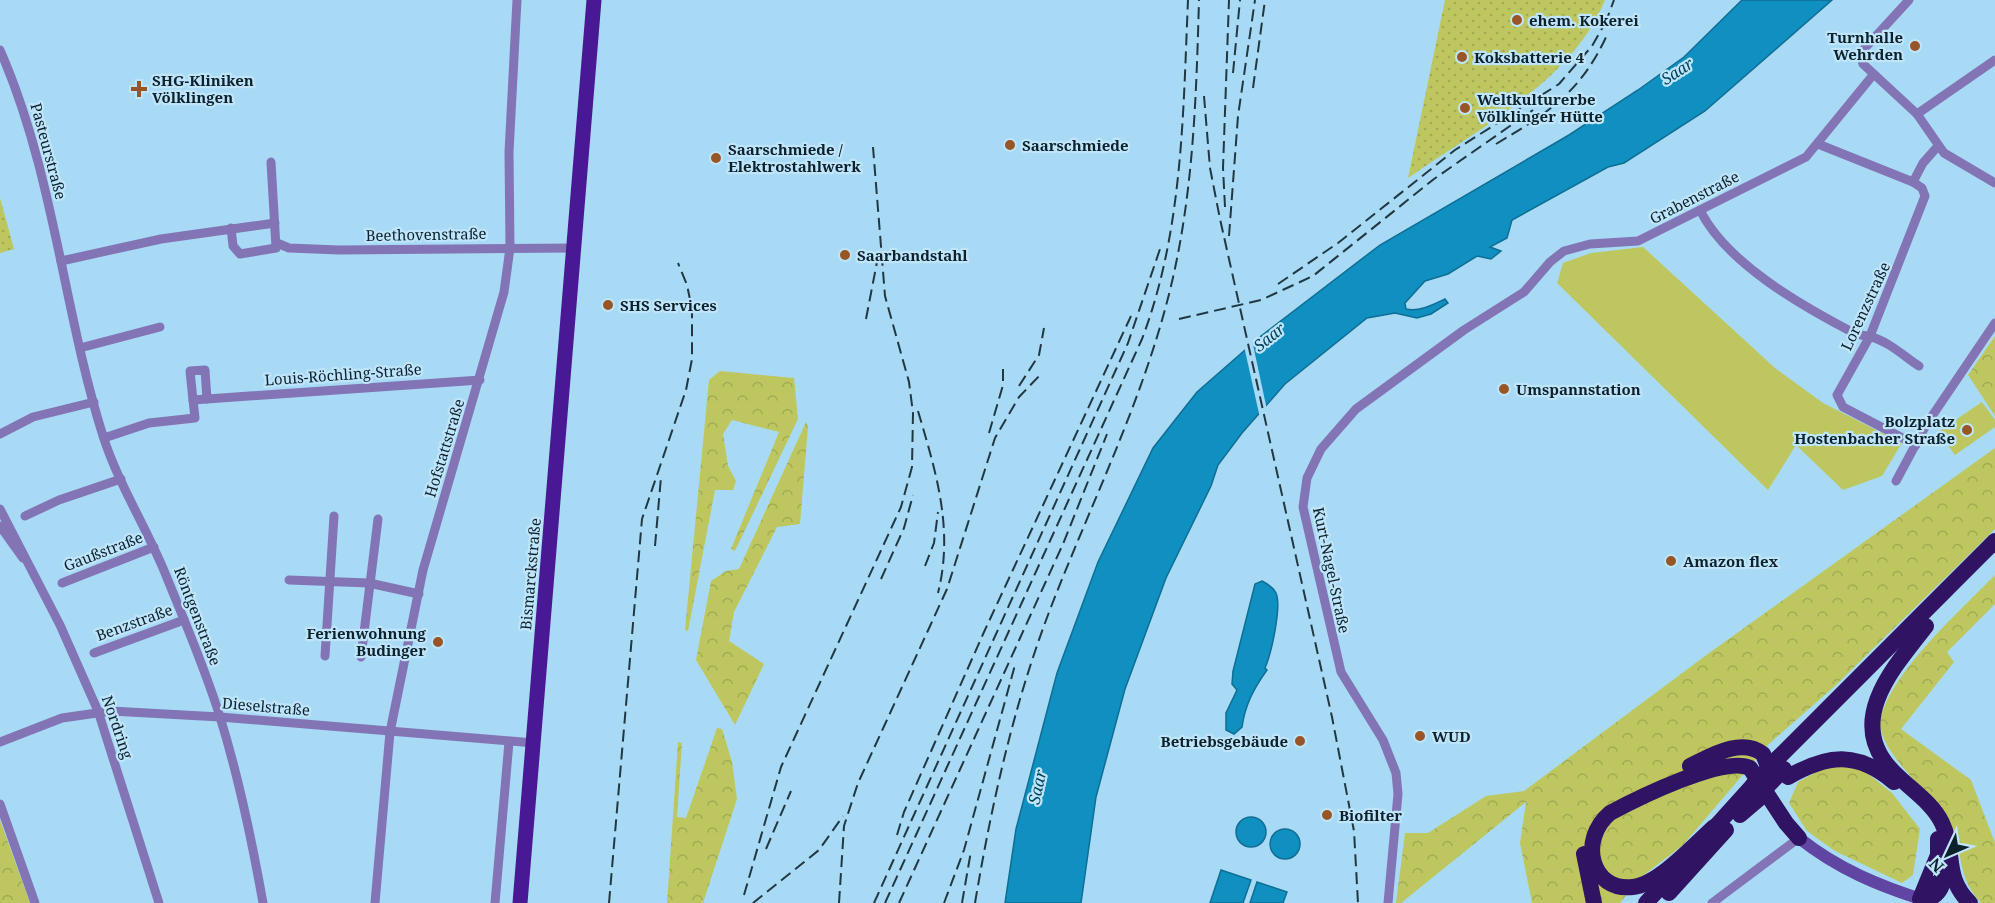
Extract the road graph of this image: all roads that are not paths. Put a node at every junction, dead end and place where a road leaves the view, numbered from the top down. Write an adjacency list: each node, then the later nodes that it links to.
1 (517, 0): 18 (street, Hofstattstraße)
2 (594, 0): 19 (main road, Bismarckstraße)
3 (1909, 0): 6 (street)
4 (0, 50): 20 (street, Pasteurstraße)
5 (1995, 60): 7 (street)
6 (1873, 75): 7 (street); 8 (street, Grabenstraße)
7 (1917, 114): 9 (street)
8 (1818, 144): 11 (street); 13 (street, Grabenstraße)
9 (1938, 146): 11 (street); 12 (street)
10 (271, 162): 14 (street)
11 (1913, 182): 23 (street, Lorenzstraße)
12 (1995, 183)
13 (1700, 210): 17 (street, Grabenstraße); 23 (street)
14 (275, 223): 15 (street); 16 (street)
15 (231, 228): 16 (street); 20 (street)
16 (277, 243): 18 (street, Beethovenstraße)
17 (1574, 247): 73 (street, Kurt-Nagel-Straße)
18 (510, 248): 19 (street, Beethovenstraße); 26 (street, Hofstattstraße)
19 (576, 248): 59 (main road, Bismarckstraße)
20 (61, 261): 24 (street, Röntgenstraße)
21 (1995, 323): 32 (street)
22 (160, 327): 24 (street)
23 (1870, 336): 25 (street); 32 (street, Lorenzstraße)
24 (80, 348): 29 (street, Röntgenstraße)
25 (1919, 366)
26 (480, 380): 27 (street, Louis-Röchling-Straße); 48 (street, Hofstattstraße)
27 (207, 399): 28 (street, Louis-Röchling-Straße); 28 (street)
28 (193, 400): 31 (street)
29 (94, 402): 30 (street); 31 (street, Röntgenstraße)
30 (0, 434)
31 (104, 438): 33 (street, Röntgenstraße)
32 (1916, 445): 34 (street)
33 (121, 479): 36 (street); 41 (street, Röntgenstraße)
34 (1896, 481)
35 (0, 509): 43 (street, Nordring)
36 (25, 516)
37 (334, 516): 45 (street)
38 (378, 519): 47 (street)
39 (0, 525): 43 (street, Nordring)
40 (1995, 541): 60 (highway)
41 (154, 547): 46 (street, Gaußstraße); 49 (street, Röntgenstraße)
42 (1995, 556): 50 (highway)
43 (30, 567): 54 (street, Nordring)
44 (289, 580): 45 (street)
45 (330, 580): 47 (street); 52 (street)
46 (62, 583)
47 (369, 583): 48 (street); 53 (street)
48 (418, 594): 56 (street, Hofstattstraße)
49 (184, 620): 51 (street, Benzstraße); 55 (street, Röntgenstraße)
50 (1926, 627): 60 (highway); 65 (highway)
51 (94, 653)
52 (325, 656)
53 (361, 657)
54 (98, 711): 55 (street, Dieselstraße); 57 (street, Dieselstraße); 68 (street, Nordring)
55 (220, 717): 56 (street, Dieselstraße); 69 (street, Röntgenstraße)
56 (390, 732): 58 (street, Dieselstraße); 70 (street, Hofstattstraße)
57 (0, 742)
58 (509, 742): 59 (street, Dieselstraße); 71 (street)
59 (534, 743): 72 (main road, Bismarckstraße)
60 (1783, 768): 61 (highway); 66 (highway)
61 (1757, 793): 63 (highway); 76 (highway)
62 (0, 804): 67 (street)
63 (1714, 827): 64 (highway); 75 (highway)
64 (1799, 838): 66 (street); 74 (highway); 77 (street)
65 (1948, 857): 66 (highway); 78 (highway)
66 (1926, 901)
67 (35, 903)
68 (159, 903)
69 (263, 903)
70 (375, 903)
71 (495, 903)
72 (520, 903)
73 (1388, 903)
74 (1594, 903)
75 (1646, 903)
76 (1660, 903)
77 (1712, 903)
78 (1970, 903)

